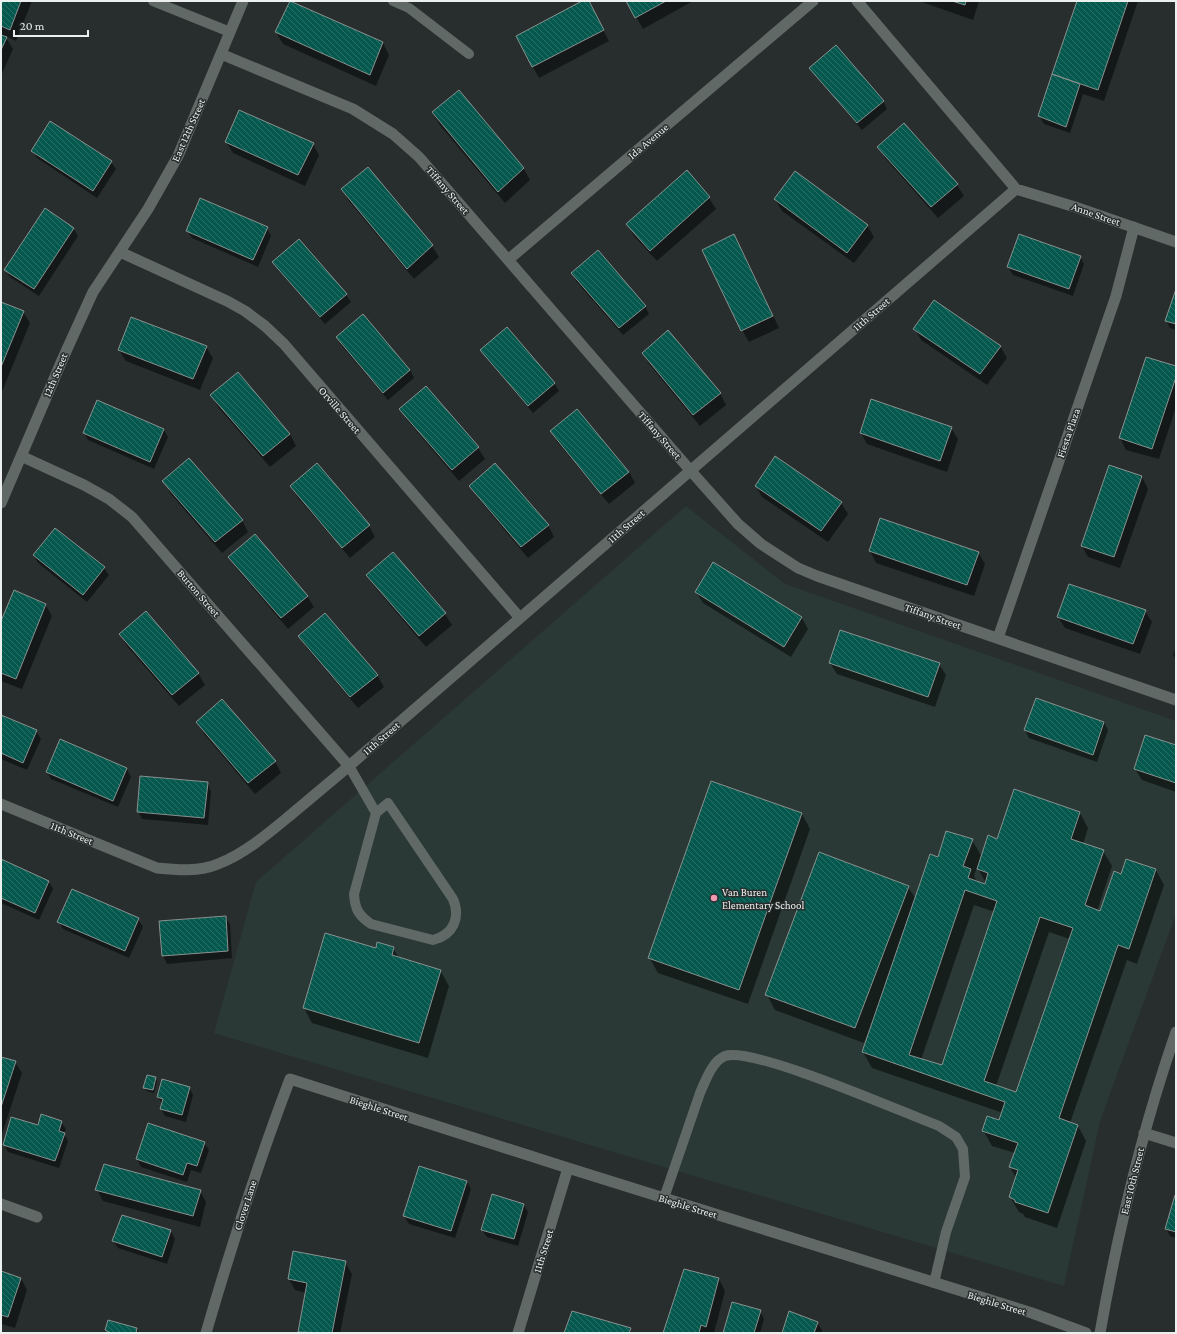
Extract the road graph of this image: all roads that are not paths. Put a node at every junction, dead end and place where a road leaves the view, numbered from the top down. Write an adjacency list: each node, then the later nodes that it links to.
1 (153, 1): 6 (lane)
2 (243, 1): 6 (street, East 12th Street)
3 (393, 1): 8 (lane)
4 (813, 1): 13 (street, Ida Avenue)
5 (857, 1): 9 (street)
6 (230, 32): 7 (street, East 12th Street)
7 (221, 54): 12 (street, East 12th Street); 13 (street, Tiffany Street)
8 (469, 54)
9 (1016, 189): 10 (street, Anne Street); 15 (street, 11th Street)
10 (1134, 227): 11 (street, Anne Street); 18 (street, Fiesta Plaza)
11 (1176, 242)
12 (120, 252): 14 (street, 12th Street); 17 (street, Orville Street)
13 (508, 260): 15 (street, Tiffany Street)
14 (21, 456): 16 (street, 12th Street); 20 (street, Burton Street)
15 (690, 470): 17 (street, 11th Street); 18 (street, Tiffany Street)
16 (1, 503)
17 (520, 618): 20 (street, 11th Street)
18 (998, 638): 19 (street, Tiffany Street)
19 (1176, 700)
20 (349, 766): 21 (street, 11th Street); 22 (lane)
21 (1, 804)
22 (376, 812): 22 (lane)
23 (1176, 1032): 25 (street, East 10th Street)
24 (290, 1079): 27 (street, Bieghle Street); 32 (street, Clover Lane)
25 (1144, 1133): 26 (street); 35 (street, East 10th Street)
26 (1176, 1143)
27 (568, 1168): 28 (street, Bieghle Street); 33 (street, 11th Street)
28 (664, 1198): 31 (street, Bieghle Street); 31 (lane)
29 (1, 1204): 30 (street)
30 (37, 1217)
31 (934, 1283): 34 (street, Bieghle Street)
32 (206, 1333)
33 (518, 1333)
34 (1086, 1333)
35 (1100, 1333)

